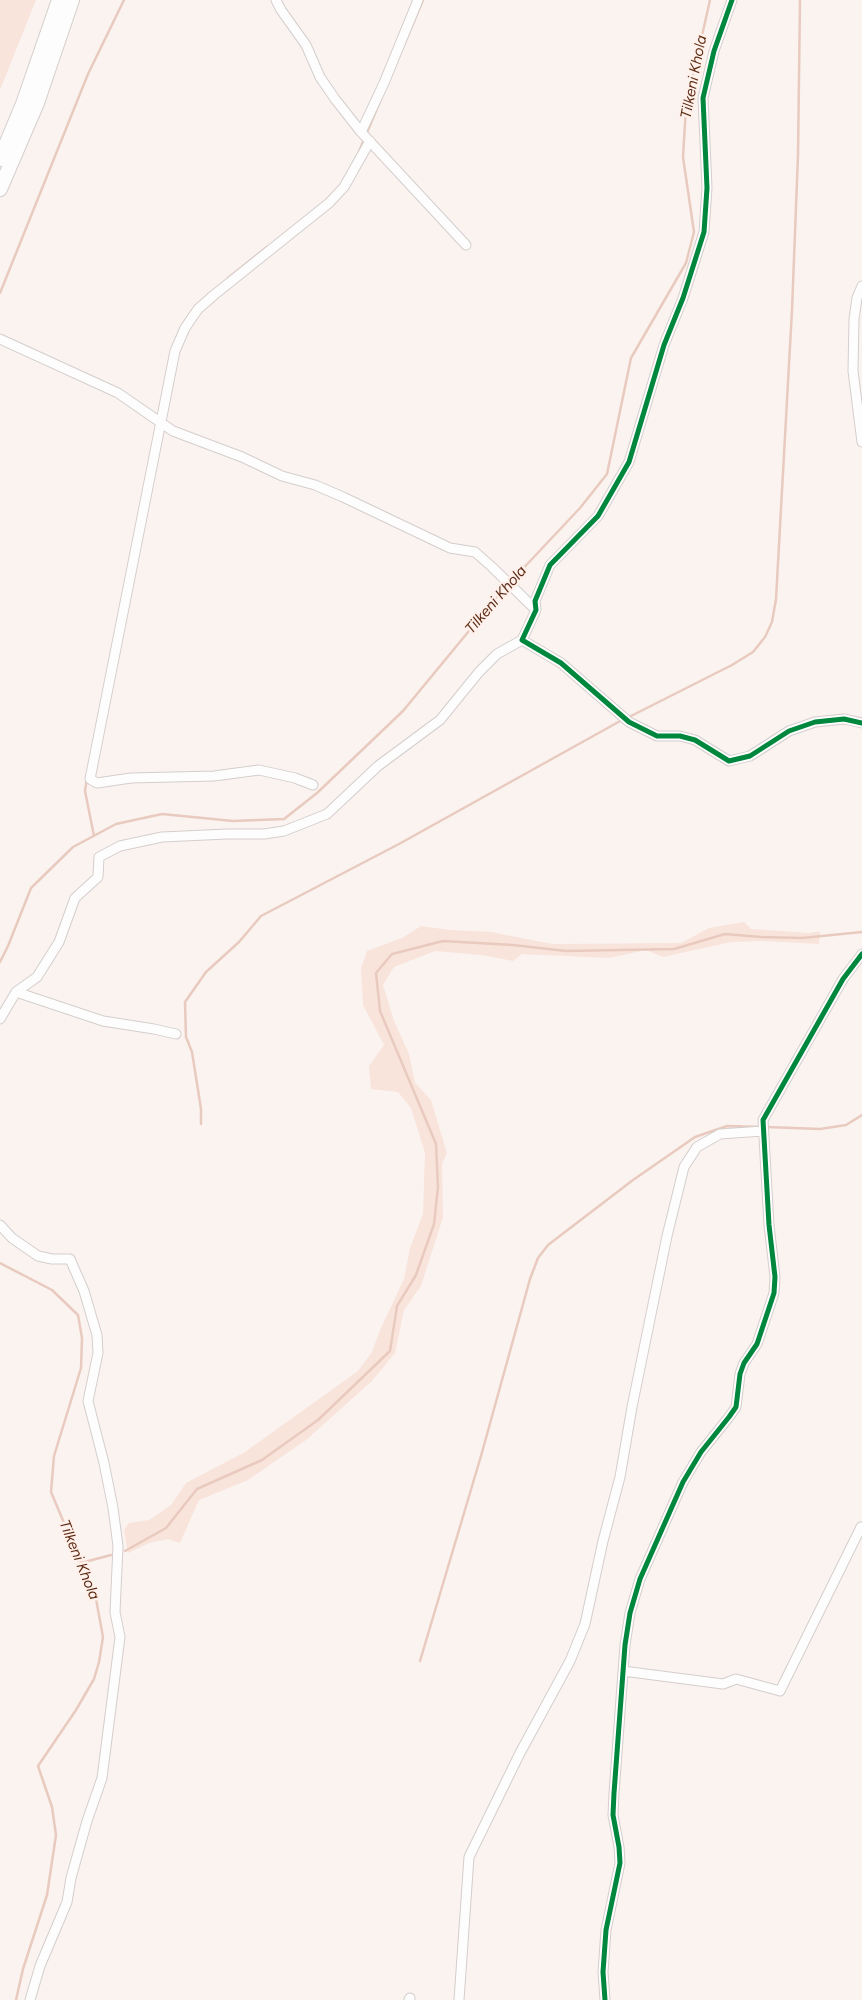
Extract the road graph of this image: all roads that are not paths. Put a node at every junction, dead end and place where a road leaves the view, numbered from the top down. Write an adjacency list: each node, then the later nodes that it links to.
1 (59, 0): 7 (main road)
2 (72, 0): 8 (main road)
3 (276, 0): 6 (street)
4 (418, 0): 6 (street)
5 (732, 0): 14 (street)
6 (365, 137): 9 (street); 12 (street)
7 (0, 159)
8 (0, 189)
9 (466, 244)
10 (862, 286): 13 (street)
11 (0, 340): 12 (street)
12 (162, 424): 14 (street); 17 (street)
13 (862, 442)
14 (536, 610): 15 (street)
15 (522, 640): 16 (street); 19 (street)
16 (862, 723)
17 (313, 786)
18 (862, 954): 22 (street)
19 (16, 992): 20 (street); 21 (street)
20 (0, 1019)
21 (176, 1034)
22 (763, 1132): 25 (street); 27 (street)
23 (0, 1225): 26 (street)
24 (861, 1527): 25 (street)
25 (623, 1671): 28 (street)
26 (30, 2000)
27 (459, 2000)
28 (605, 2000)

